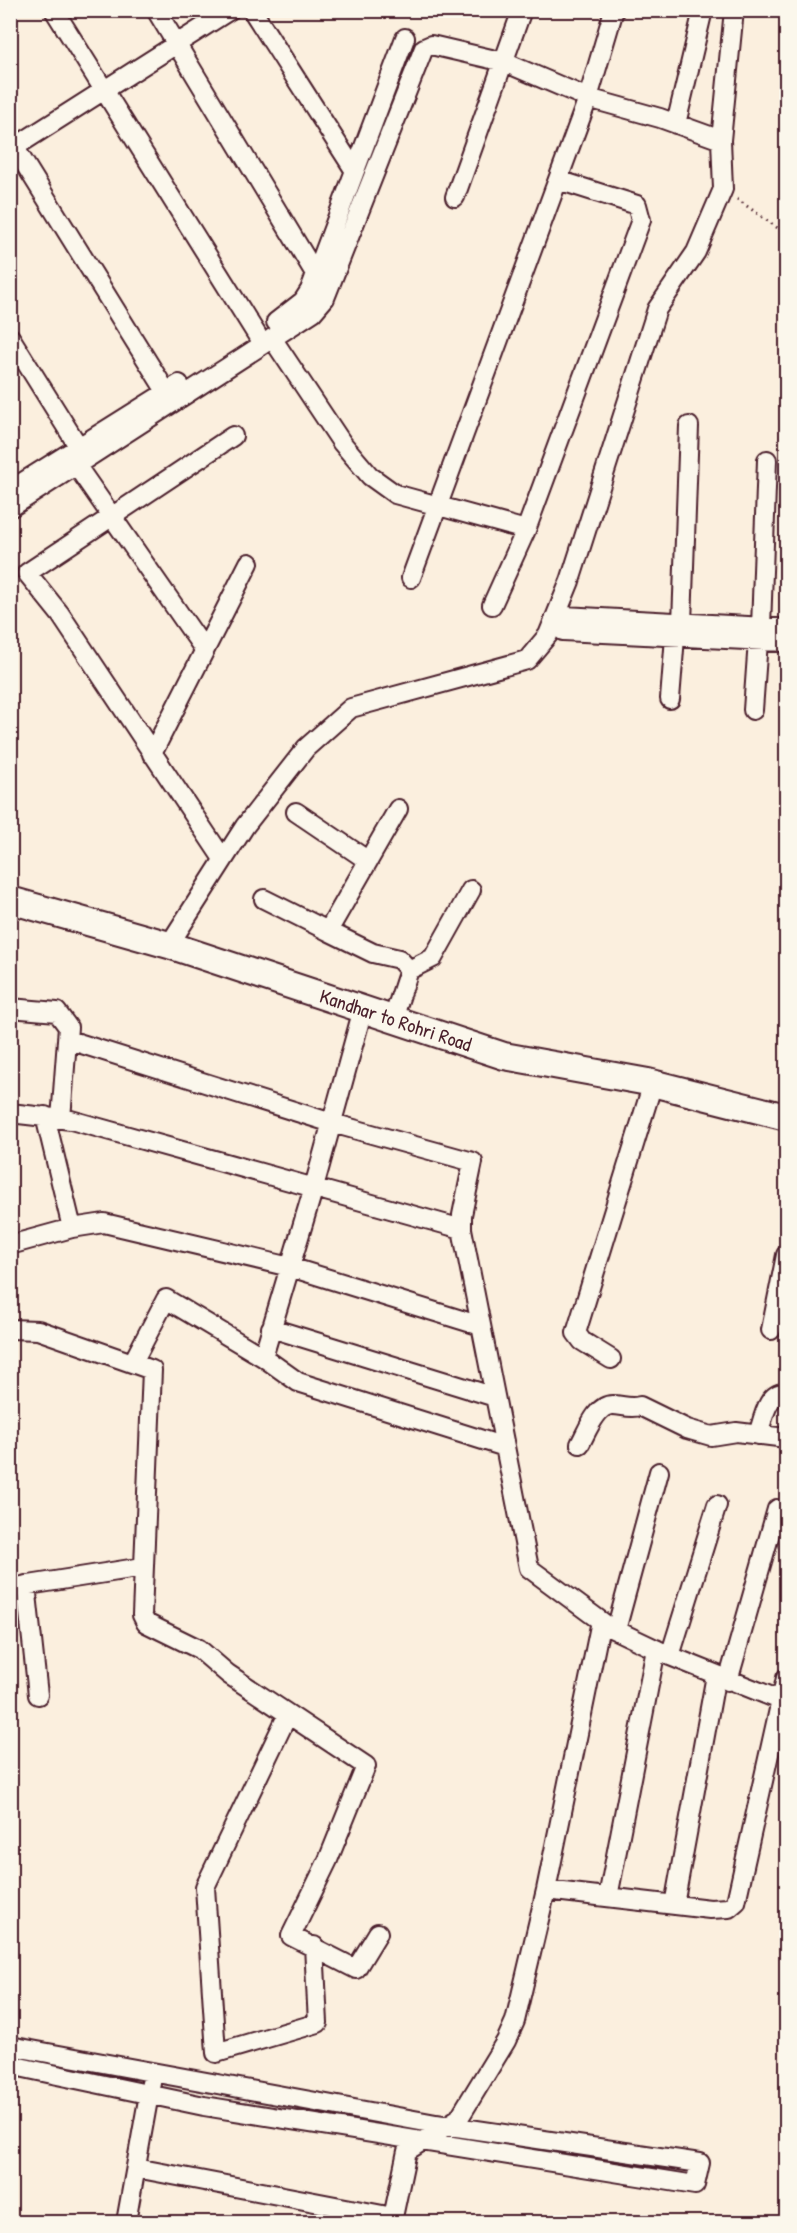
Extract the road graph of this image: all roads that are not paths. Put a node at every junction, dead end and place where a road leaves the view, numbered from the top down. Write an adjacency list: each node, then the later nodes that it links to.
1 (54, 10): 12 (street)
2 (156, 10): 10 (street)
3 (230, 10): 10 (street)
4 (252, 10): 17 (street)
5 (522, 10): 11 (street)
6 (614, 10): 13 (street)
7 (703, 10): 14 (street)
8 (734, 10): 15 (street)
9 (405, 38): 17 (street)
10 (176, 44): 12 (street); 20 (street)
11 (504, 62): 13 (street); 19 (street); 21 (street)
12 (104, 90): 16 (street); 21 (street)
13 (588, 98): 14 (street); 18 (street)
14 (676, 124): 15 (street)
15 (721, 140): 46 (street)
16 (12, 146): 23 (street)
17 (355, 171): 20 (street)
18 (558, 180): 29 (street); 32 (street)
19 (455, 197)
20 (316, 275): 21 (street)
21 (264, 337): 23 (street); 29 (street)
22 (10, 338): 26 (street)
23 (170, 397): 26 (street)
24 (689, 426): 37 (street)
25 (233, 436): 31 (street)
26 (80, 457): 28 (street); 30 (street); 31 (street)
27 (767, 460): 38 (street)
28 (10, 490)
29 (438, 505): 32 (street); 34 (street)
30 (10, 508)
31 (112, 518): 40 (street); 43 (street)
32 (526, 530): 35 (street)
33 (249, 563): 40 (street)
34 (411, 578)
35 (492, 605)
36 (786, 628): 38 (street)
37 (679, 630): 37 (street); 38 (street); 41 (street)
38 (760, 634): 39 (street); 42 (street)
39 (786, 642)
40 (204, 650): 43 (street)
41 (670, 699)
42 (753, 710)
43 (152, 754): 46 (street)
44 (398, 809): 47 (street)
45 (296, 812): 47 (street)
46 (224, 859): 52 (street)
47 (367, 860): 51 (street)
48 (471, 890): 53 (street)
49 (264, 899): 51 (street)
50 (10, 900): 52 (street, Kandhar to Rohri Road)
51 (328, 931): 53 (street)
52 (169, 945): 55 (street, Kandhar to Rohri Road)
53 (409, 970): 56 (street)
54 (10, 1008): 57 (street)
55 (363, 1009): 56 (street, Kandhar to Rohri Road); 62 (street)
56 (393, 1019): 58 (street, Kandhar to Rohri Road)
57 (69, 1040): 61 (street); 62 (street)
58 (653, 1083): 60 (street, Kandhar to Rohri Road); 74 (street)
59 (10, 1113): 61 (street)
60 (786, 1117)
61 (53, 1118): 63 (street); 64 (street)
62 (332, 1123): 63 (street); 65 (street)
63 (314, 1187): 65 (street); 68 (street)
64 (72, 1228): 66 (street); 68 (street)
65 (462, 1229): 69 (street)
66 (10, 1245)
67 (786, 1255): 72 (street)
68 (290, 1267): 69 (street); 70 (street)
69 (481, 1326): 77 (street)
70 (272, 1328): 73 (street); 77 (street)
71 (10, 1329): 75 (street)
72 (771, 1330)
73 (263, 1357): 75 (street); 81 (street)
74 (611, 1359)
75 (133, 1362): 85 (street)
76 (786, 1393): 78 (street)
77 (495, 1397): 81 (street)
78 (758, 1435): 79 (street); 80 (street)
79 (786, 1438)
80 (580, 1444)
81 (505, 1447): 87 (street)
82 (659, 1472): 87 (street)
83 (717, 1505): 88 (street)
84 (777, 1509): 89 (street)
85 (143, 1567): 86 (street); 93 (street)
86 (18, 1586): 91 (street)
87 (608, 1626): 88 (street); 94 (street)
88 (663, 1653): 89 (street); 95 (street)
89 (722, 1678): 92 (street); 96 (street)
90 (786, 1678): 92 (street)
91 (38, 1695)
92 (780, 1700): 96 (street)
93 (288, 1714): 98 (street); 98 (street)
94 (546, 1890): 95 (street); 103 (street)
95 (608, 1897): 96 (street)
96 (674, 1905)
97 (378, 1933): 98 (street)
98 (314, 1946)
99 (10, 2046): 101 (street)
100 (10, 2065): 102 (street)
101 (153, 2073): 102 (street); 103 (street)
102 (149, 2094): 104 (street); 105 (street)
103 (445, 2125): 104 (street); 104 (street)
104 (422, 2139): 106 (street)
105 (136, 2168): 106 (street); 107 (street)
106 (393, 2220)
107 (126, 2223)

